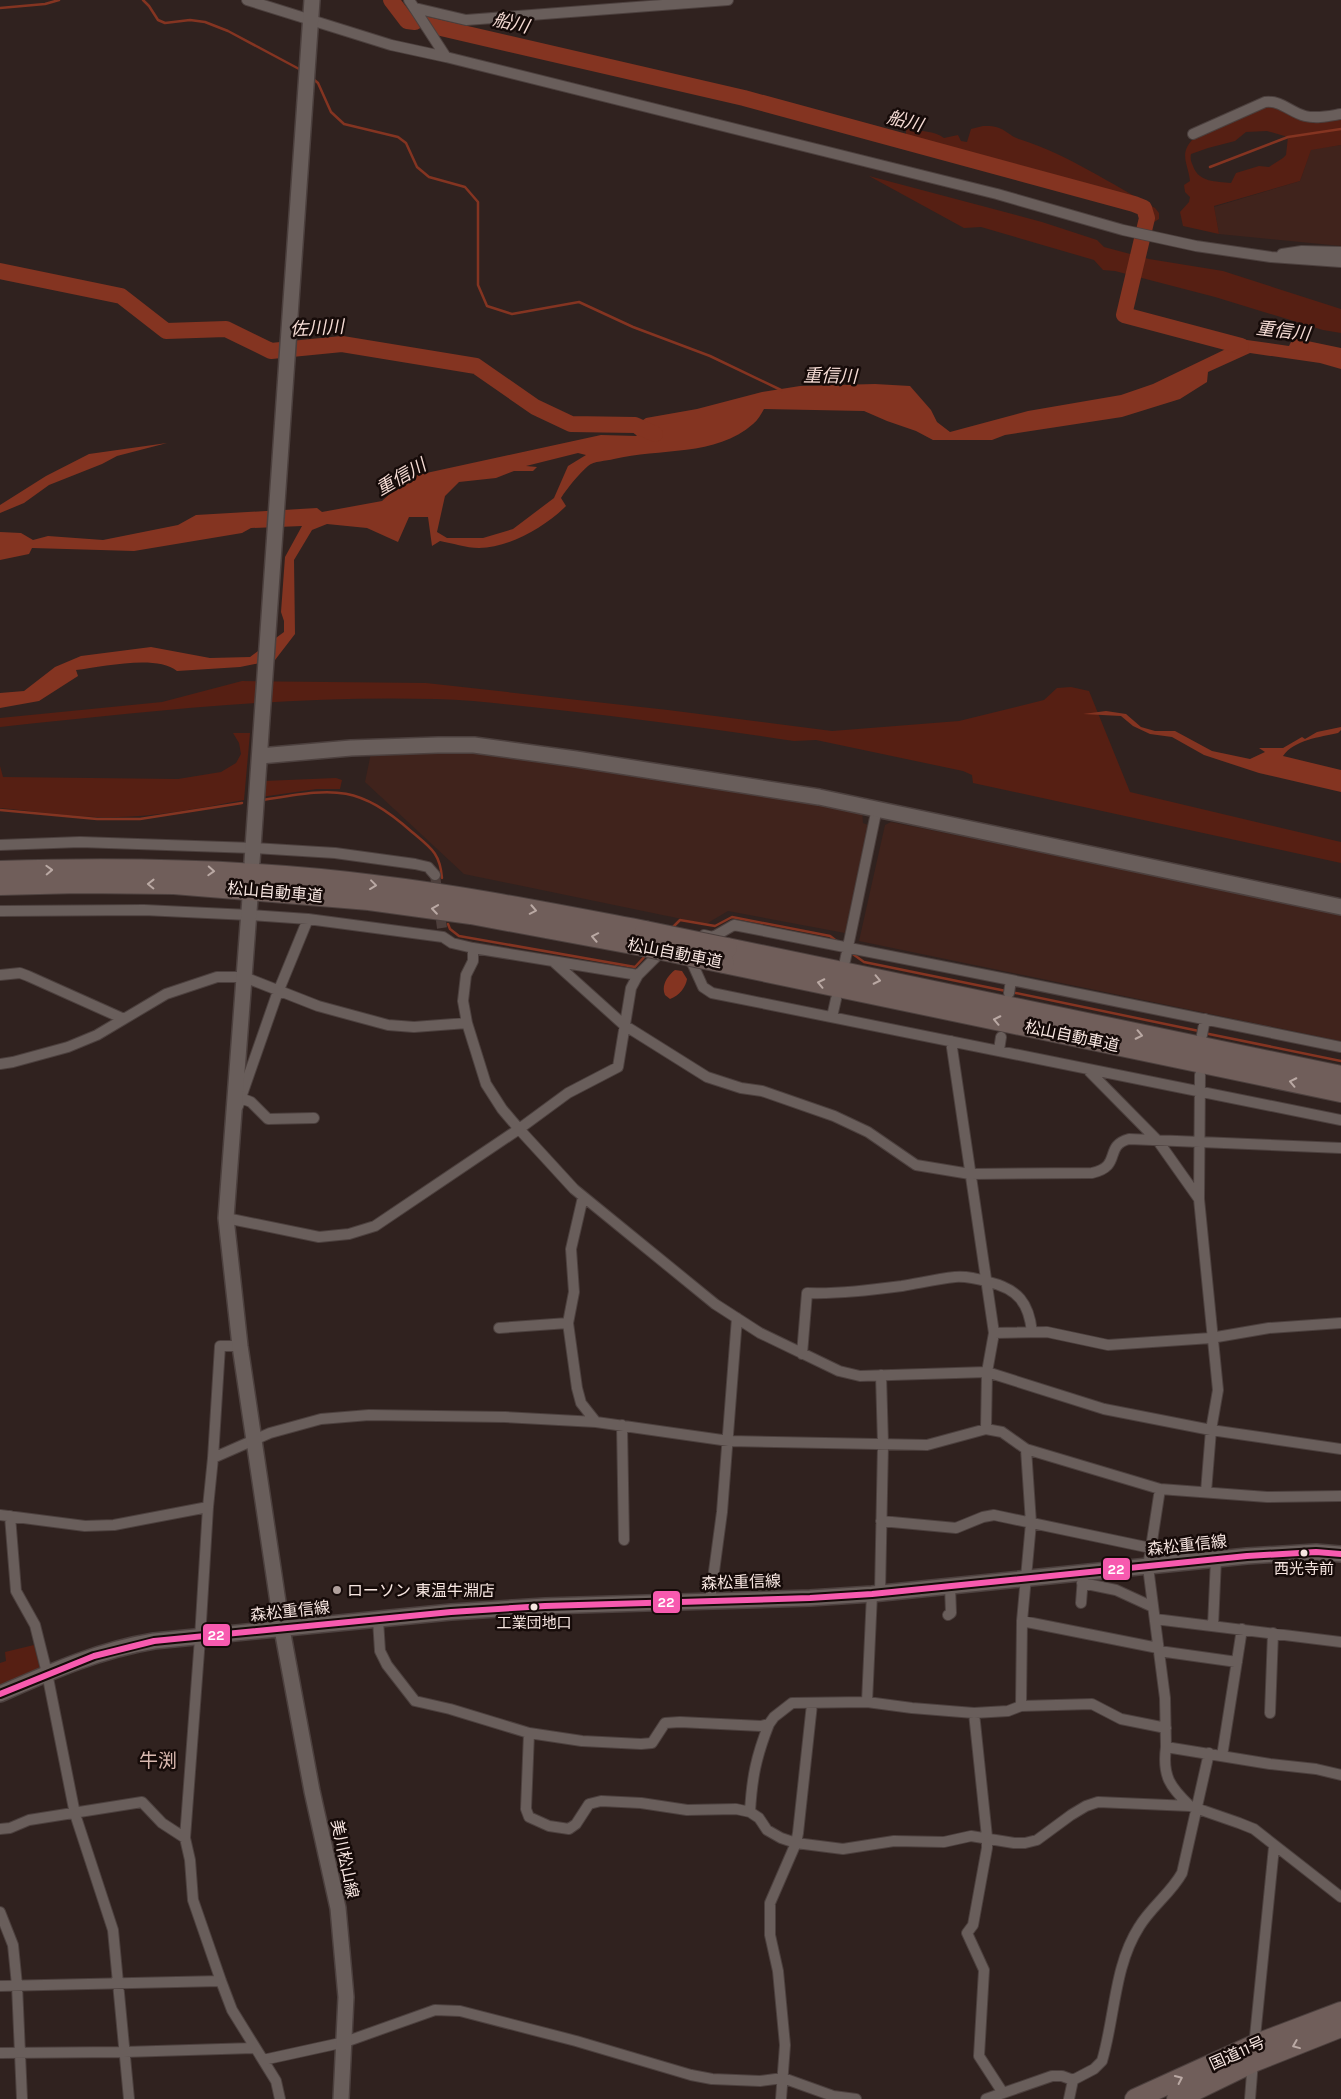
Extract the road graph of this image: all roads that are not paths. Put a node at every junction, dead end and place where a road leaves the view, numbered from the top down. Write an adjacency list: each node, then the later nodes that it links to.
1 (247, 0): 6 (street)
2 (312, 0): 6 (street)
3 (728, 0): 4 (street)
4 (677, 2): 5 (street)
5 (412, 4): 7 (street)
6 (310, 27): 7 (street); 13 (street)
7 (446, 57): 11 (street)
8 (1341, 114): 9 (street)
9 (1193, 134)
10 (1341, 252): 11 (street)
11 (1270, 257): 12 (street)
12 (1341, 262)
13 (260, 756): 14 (street); 16 (street)
14 (877, 808): 21 (street); 27 (street)
15 (0, 845): 16 (street)
16 (252, 855): 18 (street)
17 (0, 871): 25 (highway, 松山自動車道, one-way to 25)
18 (435, 875)
19 (0, 885): 25 (highway, 松山自動車道, one-way to 19)
20 (250, 898): 23 (street, 美川松山線)
21 (1341, 907)
22 (0, 911): 23 (street)
23 (249, 915): 24 (street); 34 (street, 美川松山線)
24 (308, 919): 28 (street); 36 (street)
25 (644, 939): 29 (highway, 松山自動車道, bridge)
26 (672, 942): 27 (street); 33 (street); 39 (street)
27 (849, 946): 31 (street); 35 (street)
28 (473, 948): 30 (street); 42 (street)
29 (726, 956): 52 (highway, 松山自動車道, one-way to 52); 54 (highway, 松山自動車道, one-way to 29)
30 (553, 961): 33 (street); 43 (street)
31 (845, 962)
32 (0, 975): 41 (street)
33 (638, 975): 43 (street)
34 (244, 977): 36 (street); 41 (street); 56 (street, 美川松山線)
35 (1012, 980): 37 (street); 40 (street)
36 (279, 989): 42 (street); 55 (street)
37 (1009, 993)
38 (836, 999): 39 (street)
39 (832, 1017): 46 (street)
40 (1205, 1019): 44 (street); 47 (street)
41 (124, 1020): 49 (street)
42 (467, 1023): 59 (street)
43 (624, 1025): 59 (street); 63 (street)
44 (1202, 1035)
45 (1002, 1037): 48 (street)
46 (951, 1042): 48 (street); 63 (street)
47 (1341, 1047)
48 (999, 1050): 50 (street)
49 (0, 1064)
50 (1086, 1069): 53 (street); 60 (street)
51 (1200, 1075): 53 (street)
52 (1341, 1076)
53 (1201, 1092): 58 (street); 61 (street)
54 (1341, 1092)
55 (241, 1098): 56 (street); 57 (street)
56 (234, 1114): 66 (street, 美川松山線)
57 (314, 1118)
58 (1341, 1120)
59 (519, 1129): 64 (street); 66 (street)
60 (1158, 1141): 61 (street); 63 (street); 65 (street)
61 (1200, 1142): 62 (street); 65 (street)
62 (1341, 1148)
63 (970, 1174): 67 (street)
64 (583, 1197): 68 (street); 69 (street)
65 (1200, 1199): 74 (street)
66 (226, 1218): 75 (street, 美川松山線)
67 (986, 1281): 72 (street); 73 (street); 76 (street)
68 (737, 1318): 76 (street); 84 (street)
69 (568, 1323): 71 (street); 79 (street)
70 (1341, 1323): 74 (street)
71 (499, 1328)
72 (1032, 1332): 73 (street); 74 (street)
73 (994, 1333): 77 (street)
74 (1212, 1338): 82 (street)
75 (240, 1346): 83 (street, 美川松山線); 88 (street)
76 (802, 1354): 78 (street)
77 (987, 1372): 78 (street); 81 (street); 82 (street)
78 (881, 1376): 85 (street)
79 (596, 1422): 80 (street); 83 (street)
80 (622, 1425): 84 (street); 96 (street)
81 (986, 1429): 85 (street); 86 (street)
82 (1212, 1430): 87 (street); 90 (street)
83 (254, 1441): 88 (street); 115 (street, 美川松山線)
84 (729, 1441): 85 (street); 106 (street)
85 (883, 1444): 94 (street)
86 (1026, 1449): 89 (street); 95 (street)
87 (1341, 1449)
88 (213, 1458): 92 (street)
89 (1160, 1489): 90 (street); 97 (street)
90 (1206, 1492): 91 (street)
91 (1341, 1496)
92 (208, 1507): 93 (street); 117 (street)
93 (5, 1515): 121 (street)
94 (881, 1521): 95 (street); 105 (street)
95 (1031, 1523): 97 (street); 102 (street)
96 (624, 1540)
97 (1150, 1549): 100 (street); 101 (street)
98 (1341, 1554): 99 (street, 森松重信線)
99 (1216, 1559): 100 (street, 森松重信線); 113 (street)
100 (1190, 1562): 101 (street, 森松重信線)
101 (1148, 1567): 103 (street, 森松重信線); 108 (street)
102 (1026, 1578): 103 (street, 森松重信線); 104 (street, 森松重信線); 112 (street)
103 (1083, 1578): 107 (street); 108 (street)
104 (950, 1586): 105 (street, 森松重信線); 109 (street)
105 (876, 1594): 106 (street, 森松重信線); 123 (street)
106 (710, 1600): 111 (street, 森松重信線)
107 (1081, 1603)
108 (1153, 1607): 110 (street)
109 (948, 1615)
110 (1154, 1619): 113 (street); 119 (street)
111 (378, 1620): 115 (street, 森松重信線); 130 (street)
112 (1022, 1620): 119 (street); 125 (street)
113 (1213, 1626): 114 (street)
114 (1242, 1629): 116 (street); 120 (street)
115 (282, 1630): 117 (street, 森松重信線); 151 (street, 美川松山線)
116 (1273, 1633): 118 (street); 127 (street)
117 (200, 1638): 121 (street, 森松重信線); 140 (street)
118 (1341, 1642)
119 (1159, 1650): 120 (street); 129 (street)
120 (1237, 1662): 133 (street)
121 (47, 1674): 122 (street, 森松重信線); 137 (street)
122 (0, 1694)
123 (867, 1702): 124 (street); 126 (street)
124 (812, 1704): 128 (street); 141 (street)
125 (1021, 1706): 126 (street); 129 (street)
126 (974, 1713): 139 (street)
127 (1270, 1713)
128 (769, 1724): 130 (street); 136 (street)
129 (1166, 1728): 131 (street)
130 (529, 1733): 136 (street)
131 (1166, 1747): 132 (street); 135 (street)
132 (1209, 1753): 133 (street); 135 (street)
133 (1222, 1756): 134 (street)
134 (1341, 1775)
135 (1194, 1807): 139 (street); 142 (street); 159 (street)
136 (750, 1812): 141 (street)
137 (75, 1814): 138 (street); 140 (street); 146 (street)
138 (0, 1829)
139 (987, 1837): 141 (street); 160 (street)
140 (185, 1838): 145 (street)
141 (796, 1843): 158 (street)
142 (1274, 1846): 143 (street); 156 (street)
143 (1341, 1897)
144 (0, 1912): 147 (street)
145 (221, 1981): 146 (street); 152 (street)
146 (119, 1983): 147 (street); 154 (street)
147 (17, 1985): 148 (street); 153 (street)
148 (0, 1986)
149 (1341, 2012): 156 (highway, 国道11号)
150 (1341, 2027): 156 (highway, 国道11号, one-way to 156)
151 (345, 2042): 157 (street); 158 (street); 164 (street, 美川松山線)
152 (254, 2048): 154 (street); 157 (street)
153 (20, 2052): 154 (street); 155 (street); 161 (street)
154 (124, 2052): 162 (street)
155 (0, 2053)
156 (1254, 2053): 169 (highway, 国道11号, one-way to 156); 170 (highway, 国道11号); 171 (street)
157 (263, 2060): 163 (street)
158 (783, 2078): 165 (street); 166 (street)
159 (1073, 2080): 160 (street); 168 (street)
160 (1003, 2094): 167 (street)
161 (22, 2099)
162 (129, 2099)
163 (280, 2099)
164 (341, 2099)
165 (781, 2099)
166 (856, 2099)
167 (986, 2099)
168 (1069, 2099)
169 (1135, 2099)
170 (1177, 2099)
171 (1250, 2099)

